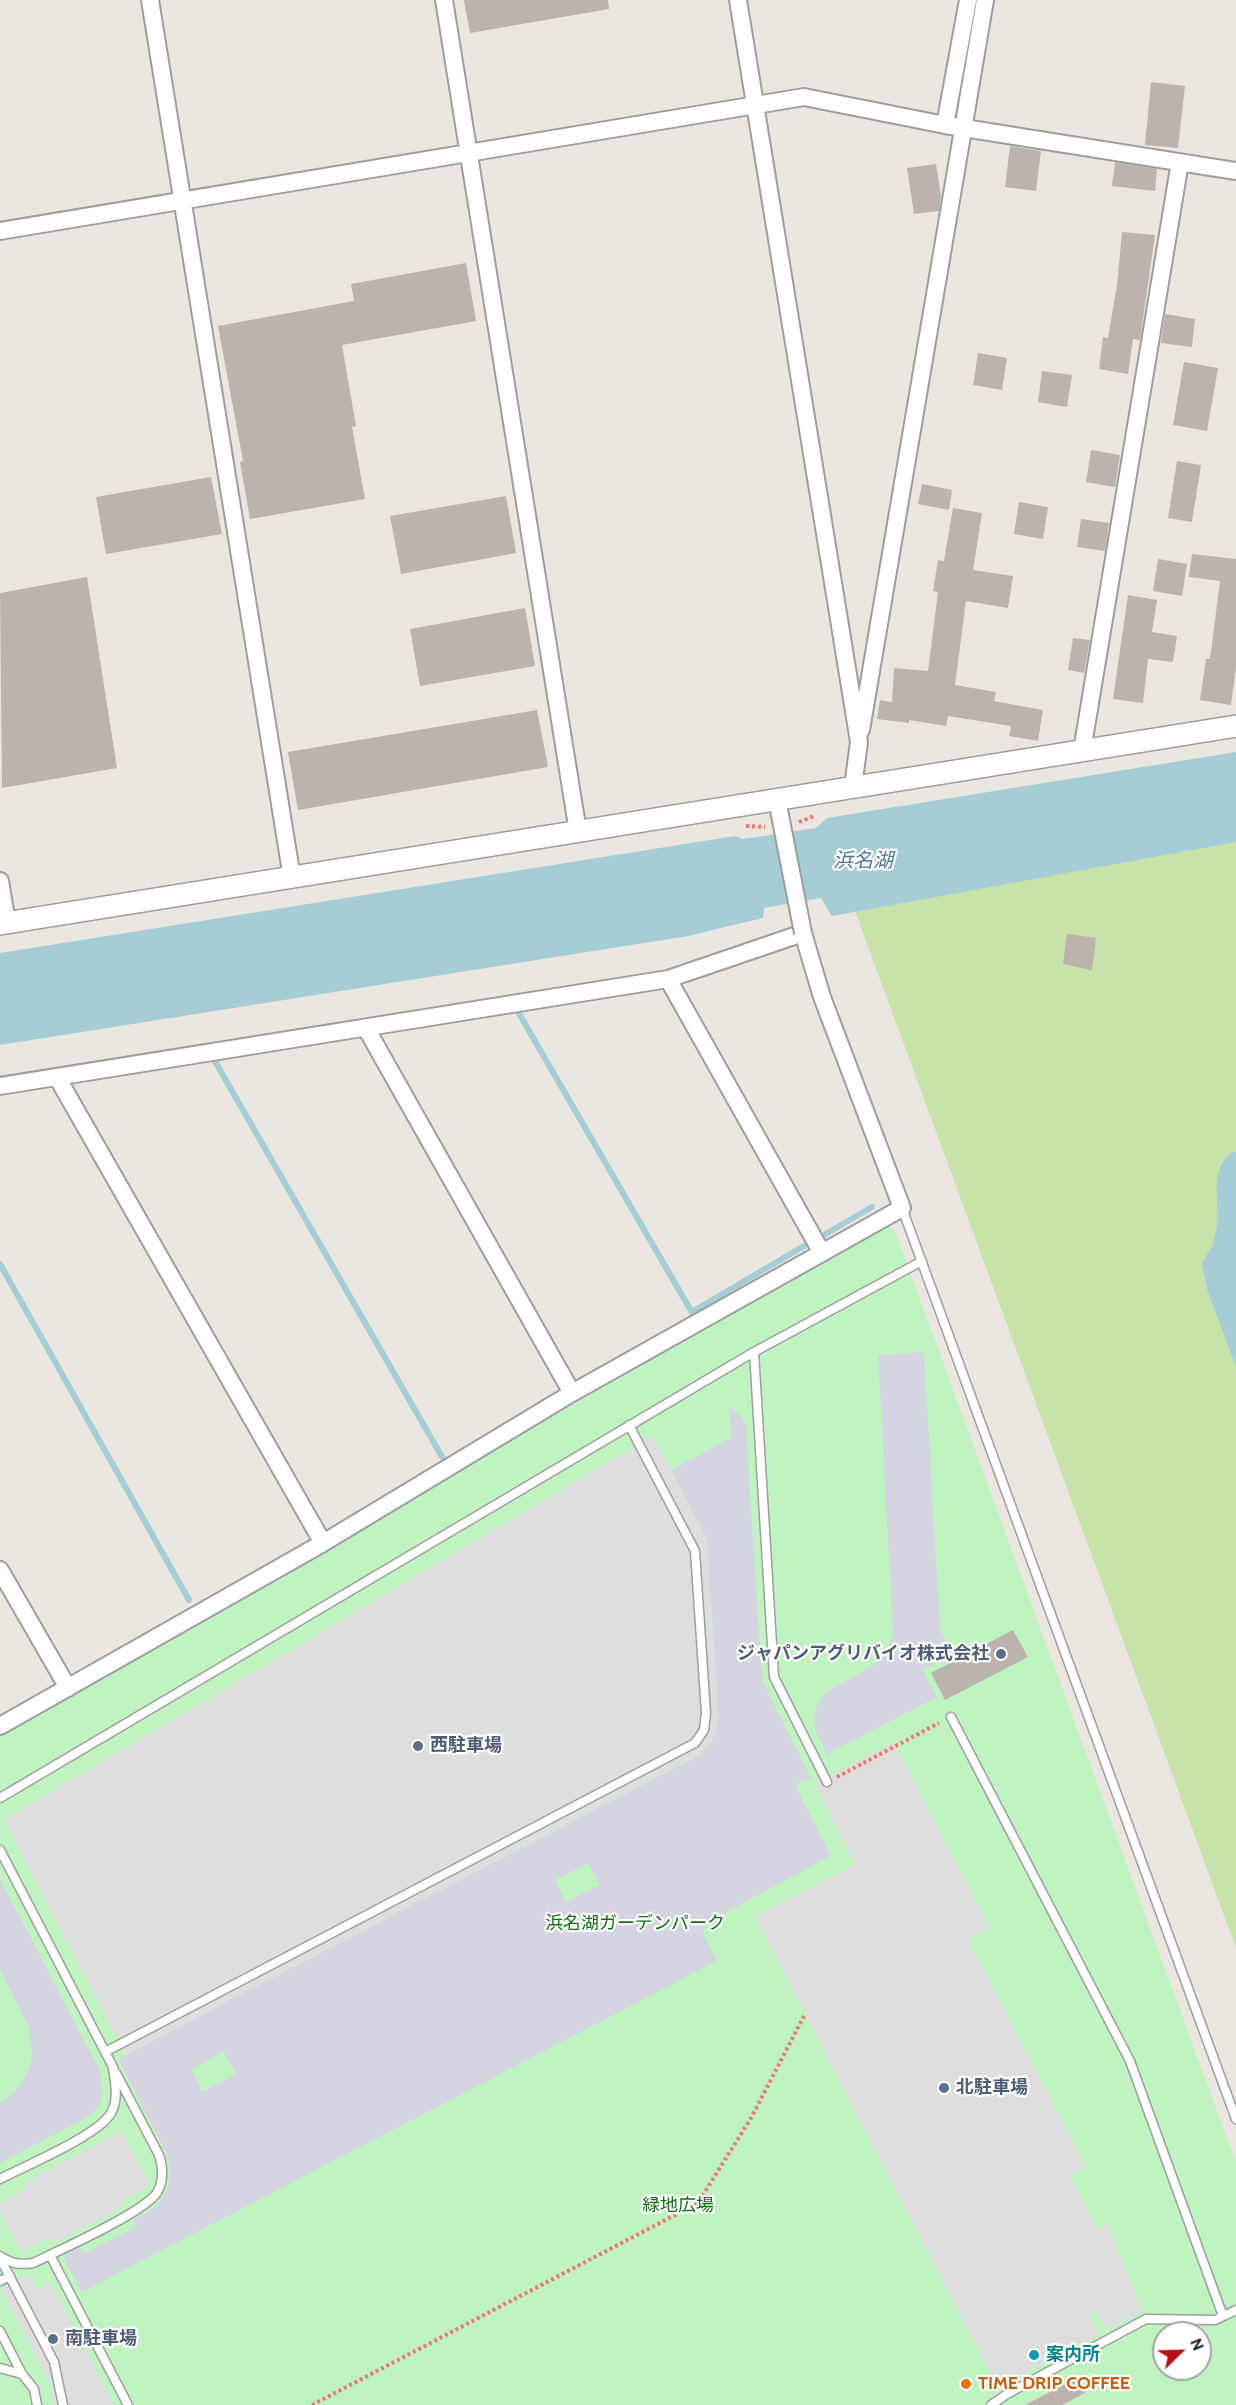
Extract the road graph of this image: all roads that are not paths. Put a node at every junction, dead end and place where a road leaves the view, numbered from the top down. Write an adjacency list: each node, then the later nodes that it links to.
1 (150, 0): 12 (street)
2 (444, 0): 9 (street)
3 (738, 0): 6 (street)
4 (968, 0): 7 (street)
5 (986, 0): 8 (street)
6 (755, 104): 7 (street); 9 (street); 15 (street)
7 (945, 124): 8 (street)
8 (962, 125): 10 (street); 15 (street)
9 (470, 154): 12 (street); 19 (street)
10 (1180, 162): 11 (street); 16 (street)
11 (1236, 171)
12 (183, 200): 13 (street); 20 (street)
13 (0, 231)
14 (1236, 726): 16 (street)
15 (859, 742): 17 (street)
16 (1082, 751): 17 (street)
17 (853, 787): 18 (street)
18 (778, 805): 19 (street); 23 (street, bridge)
19 (578, 832): 20 (street)
20 (292, 878): 22 (street)
21 (0, 881): 22 (street)
22 (4, 924)
23 (803, 933): 24 (street); 28 (street)
24 (668, 979): 25 (street); 29 (street)
25 (366, 1028): 26 (street); 32 (street)
26 (57, 1077): 27 (street); 34 (street)
27 (0, 1086)
28 (903, 1208): 29 (street); 30 (lane)
29 (822, 1253): 32 (street)
30 (922, 1261): 31 (lane); 44 (lane)
31 (754, 1352): 33 (lane); 39 (lane)
32 (572, 1394): 34 (street)
33 (629, 1425): 40 (lane); 42 (lane)
34 (324, 1543): 36 (street)
35 (0, 1570): 36 (street)
36 (68, 1688): 38 (street)
37 (951, 1717): 51 (lane)
38 (0, 1726)
39 (826, 1782)
40 (0, 1798)
41 (0, 1850): 42 (lane)
42 (105, 2052): 43 (lane)
43 (113, 2067): 45 (lane); 46 (lane)
44 (1236, 2119)
45 (0, 2179)
46 (50, 2255): 47 (lane); 57 (lane)
47 (0, 2257): 48 (lane)
48 (10, 2276): 49 (lane); 56 (lane)
49 (0, 2281)
50 (1236, 2310): 51 (lane)
51 (1223, 2316): 58 (lane)
52 (0, 2331): 54 (lane)
53 (0, 2368): 54 (lane)
54 (22, 2374): 55 (lane)
55 (37, 2405)
56 (63, 2405)
57 (128, 2405)
58 (991, 2405)

